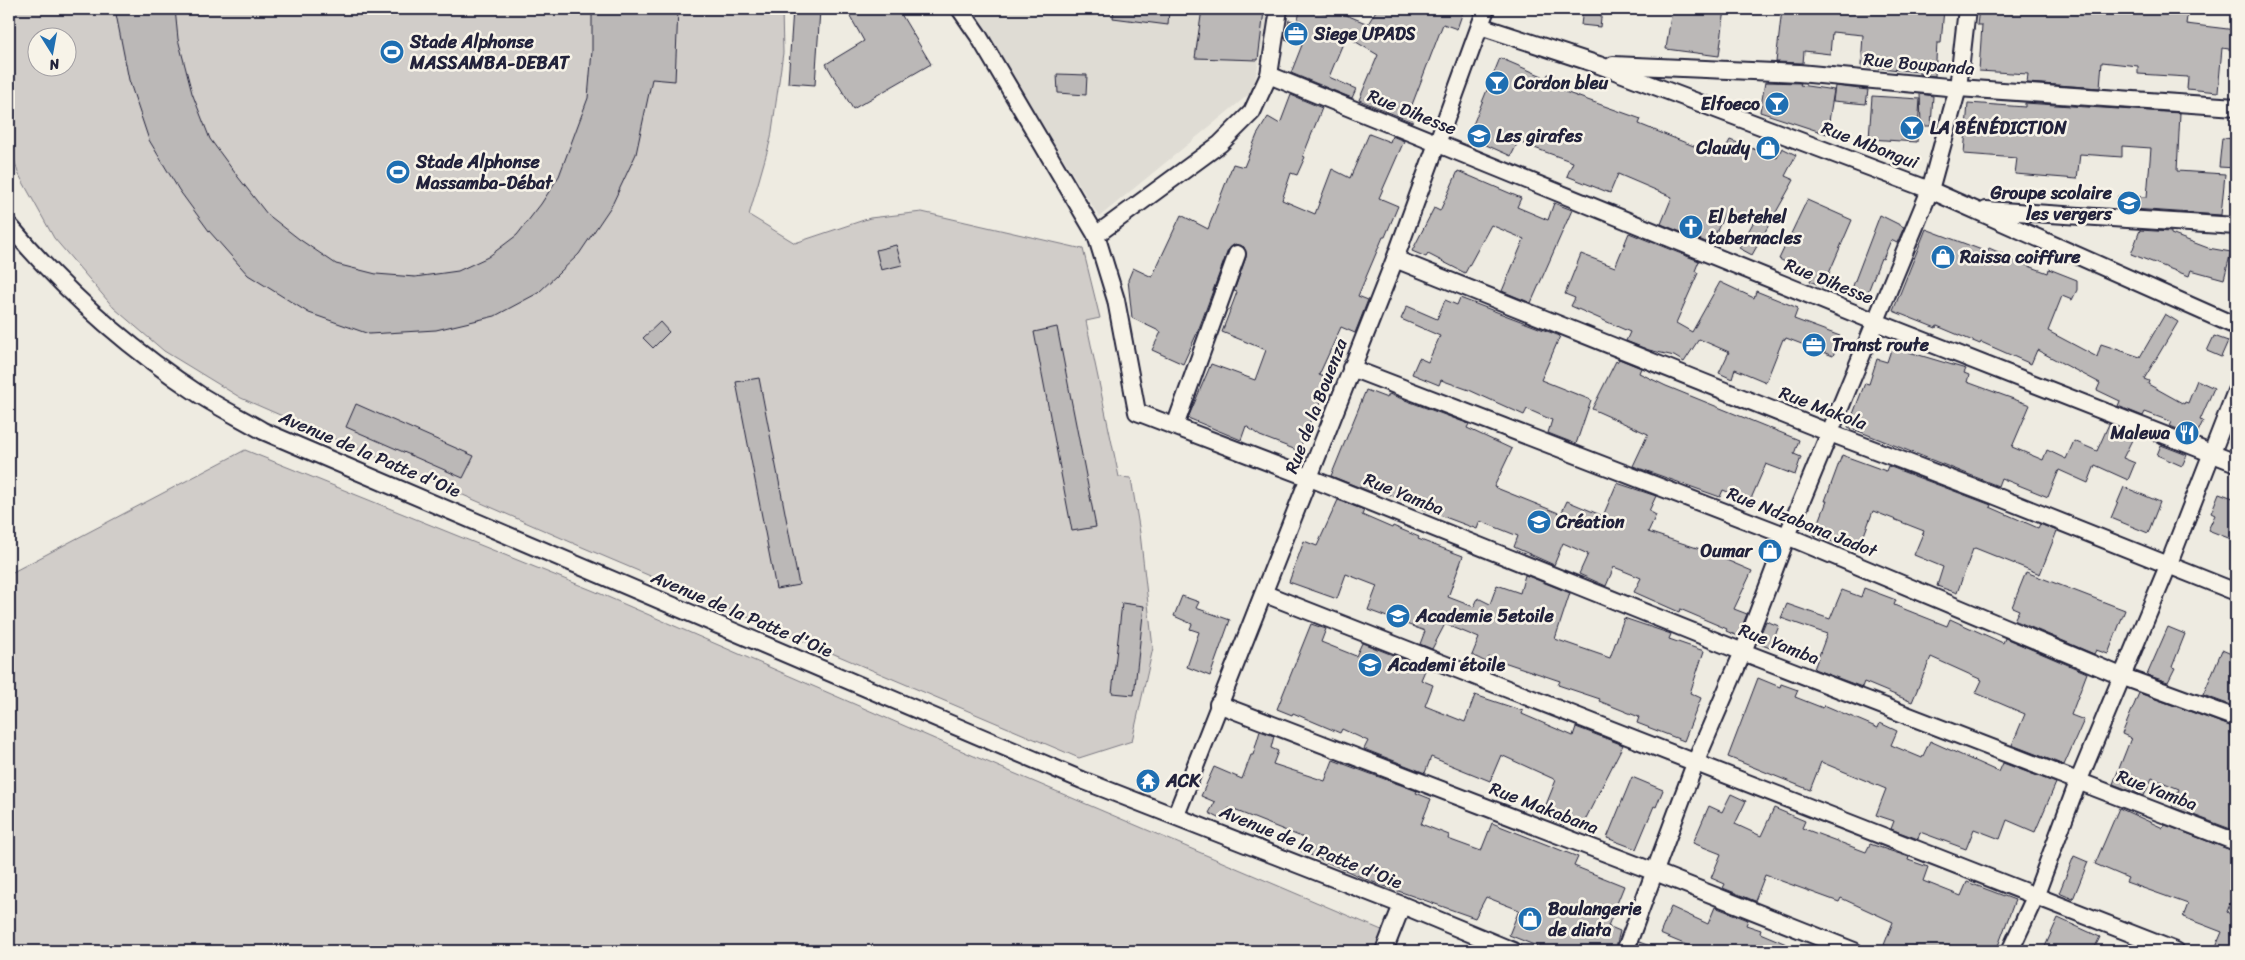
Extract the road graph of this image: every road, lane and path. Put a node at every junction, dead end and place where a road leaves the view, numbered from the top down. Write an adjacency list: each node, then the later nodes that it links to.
1 (960, 9): 15 (street)
2 (1279, 9): 7 (street)
3 (1486, 9): 5 (street, Rue de la Bouenza)
4 (1966, 9): 8 (street)
5 (1480, 26): 6 (street, Rue Mbongui); 10 (street, Rue de la Bouenza)
6 (1599, 65): 8 (street, Rue Boupanda); 11 (street, Rue Mbongui)
7 (1269, 75): 10 (street, Rue Dihesse); 15 (street)
8 (1958, 88): 9 (street, Rue Boupanda); 11 (street)
9 (2236, 107)
10 (1438, 145): 17 (street, Rue de la Bouenza); 18 (street, Rue Dihesse)
11 (1930, 190): 12 (street, Rue Mbongui); 18 (street)
12 (1973, 209): 14 (street); 19 (street, Rue Mbongui)
13 (9, 225): 37 (street, Avenue de la Patte d'Oie)
14 (2236, 226)
15 (1096, 235): 22 (street, Rue Yamba)
16 (1237, 254): 22 (street)
17 (1395, 259): 20 (street, Rue de la Bouenza); 23 (street, Rue Makola)
18 (1876, 322): 23 (street); 24 (street, Rue Dihesse)
19 (2236, 326)
20 (1351, 368): 26 (street, Rue de la Bouenza); 27 (street, Rue Ndzabana Jadot)
21 (2236, 391): 24 (street)
22 (1175, 426): 26 (street, Rue Yamba)
23 (1830, 433): 27 (street); 28 (street, Rue Makola)
24 (2211, 453): 25 (street, Rue Dihesse); 28 (street)
25 (2236, 463)
26 (1310, 478): 30 (street, Rue de la Bouenza); 31 (street, Rue Yamba)
27 (1786, 536): 31 (street); 32 (street, Rue Ndzabana Jadot)
28 (2168, 566): 29 (street, Rue Makola); 32 (street)
29 (2236, 592)
30 (1265, 594): 33 (street, Rue de la Bouenza); 35 (street)
31 (1743, 652): 35 (street); 36 (street, Rue Yamba)
32 (2121, 676): 34 (street, Rue Ndzabana Jadot); 36 (street)
33 (1218, 704): 37 (street, Rue de la Bouenza); 39 (street, Rue Makabana)
34 (2236, 718)
35 (1696, 761): 39 (street); 40 (street)
36 (2078, 782): 38 (street, Rue Yamba); 40 (street)
37 (1176, 815): 41 (street, Avenue de la Patte d'Oie)
38 (2236, 842)
39 (1655, 872): 44 (street); 45 (street, Rue Makabana)
40 (2035, 896): 46 (street); 47 (street)
41 (1402, 905): 42 (street); 43 (street, Avenue de la Patte d'Oie)
42 (1384, 951)
43 (1513, 951)
44 (1624, 951)
45 (1854, 951)
46 (2010, 951)
47 (2176, 951)

